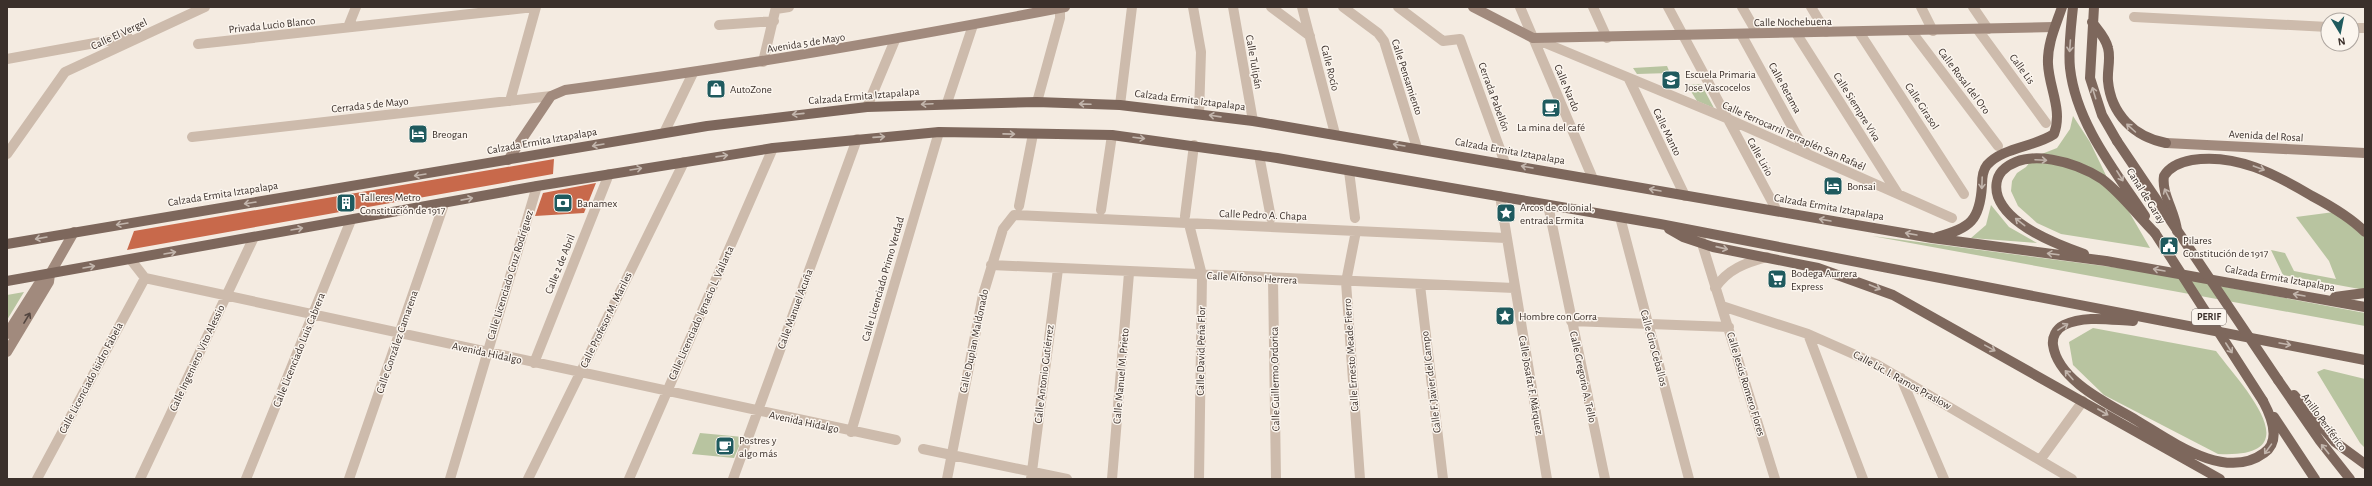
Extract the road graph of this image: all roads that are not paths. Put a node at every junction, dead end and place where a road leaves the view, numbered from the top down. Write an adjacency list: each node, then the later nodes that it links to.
1 (205, 7): 44 (street, Calle El Vergel)
2 (356, 7): 33 (street)
3 (451, 7): 26 (street)
4 (535, 7): 26 (street, Privada Lucio Blanco); 56 (street)
5 (789, 7): 24 (street)
6 (1132, 7): 59 (street)
7 (1193, 7): 61 (street)
8 (1233, 7): 63 (street, Calle Tulipán)
9 (1271, 7): 46 (street)
10 (1302, 7): 46 (street, Calle Rocío)
11 (1343, 7): 76 (street, Calle Pensamiento)
12 (1398, 7): 83 (street, Cerrada Pabellón)
13 (1473, 7): 47 (street, Calle Ferrocarril Terraplén San Rafaél)
14 (1520, 7): 47 (street, Calle Nardo)
15 (1593, 7): 48 (street)
16 (1668, 7): 45 (street, Calle Lirio)
17 (1742, 7): 43 (street)
18 (1811, 7): 39 (street)
19 (1921, 7): 38 (street)
20 (1974, 7): 35 (street)
21 (2062, 7): 34 (main road)
22 (2073, 7): 109 (main road, Canal de Garay / PERIF, one-way to 109)
23 (2094, 7): 29 (main road, Canal de Garay / PERIF)
24 (776, 8): 28 (street)
25 (1063, 8): 31 (street, Avenida 5 de Mayo); 57 (street)
26 (448, 16): 33 (street, Privada Lucio Blanco)
27 (2134, 17): 32 (street)
28 (774, 21): 30 (street); 52 (street)
29 (2092, 22): 72 (main road, one-way to 29); 106 (main road, Canal de Garay / PERIF, one-way to 29, bridge)
30 (719, 25)
31 (973, 26): 49 (street, Avenida 5 de Mayo); 58 (street)
32 (2320, 26)
33 (348, 27): 50 (street, Privada Lucio Blanco)
34 (2054, 27): 35 (street, Calle Nochebuena); 112 (main road, one-way to 112)
35 (1988, 29): 36 (street, Calle Nochebuena)
36 (1978, 30): 38 (street, Calle Nochebuena); 64 (street, Calle Lis)
37 (1911, 31): 38 (street, Calle Nochebuena); 40 (street, Calle Nochebuena); 74 (street, Calle Rosal del Oro)
38 (1932, 31)
39 (1826, 32): 40 (street, Calle Nochebuena); 41 (street, Calle Nochebuena)
40 (1859, 32): 89 (street, Calle Girasol)
41 (1796, 33): 43 (street, Calle Nochebuena); 88 (street, Calle Siempre Viva)
42 (1740, 34): 43 (street, Calle Nochebuena); 45 (street, Calle Nochebuena); 79 (street, Calle Retama)
43 (1757, 34)
44 (142, 35): 51 (street); 78 (street, Calle El Vergel)
45 (1683, 35): 48 (street, Calle Nochebuena); 62 (street, Calle Lirio)
46 (1310, 36): 68 (street, Calle Rocío)
47 (1533, 38): 48 (street, Calle Nochebuena); 54 (street, Calle Ferrocarril Terraplén San Rafaél); 86 (street, Calle Nardo)
48 (1607, 38)
49 (895, 40): 52 (street, Avenida 5 de Mayo); 60 (street)
50 (198, 44)
51 (7, 59)
52 (763, 62): 53 (street, Avenida 5 de Mayo)
53 (693, 73): 55 (street, Avenida 5 de Mayo); 66 (street)
54 (1629, 79): 62 (street, Calle Ferrocarril Terraplén San Rafaél); 91 (street, Calle Manto)
55 (551, 96): 56 (street, Cerrada 5 de Mayo); 81 (street)
56 (510, 101): 70 (street, Cerrada 5 de Mayo)
57 (1037, 102): 58 (main road, Calzada Ermita Iztapalapa); 59 (main road, Calzada Ermita Iztapalapa, one-way to 57)
58 (947, 103): 60 (main road, Calzada Ermita Iztapalapa, one-way to 60)
59 (1120, 105): 61 (main road, Calzada Ermita Iztapalapa)
60 (867, 107): 66 (main road, Calzada Ermita Iztapalapa, one-way to 66)
61 (1200, 114): 63 (main road, Calzada Ermita Iztapalapa, one-way to 61)
62 (1726, 118): 79 (street, Calle Ferrocarril Terraplén San Rafaél); 96 (street, Calle Lirio)
63 (1253, 121): 68 (main road, Calzada Ermita Iztapalapa)
64 (2046, 123)
65 (939, 132): 67 (main road, one-way to 67); 71 (main road, one-way to 65); 157 (street, Calle Licenciado Primo Verdad)
66 (664, 133): 81 (main road, Calzada Ermita Iztapalapa, one-way to 81)
67 (1032, 134): 69 (main road); 94 (street)
68 (1335, 134): 76 (main road, Calzada Ermita Iztapalapa, one-way to 68)
69 (1112, 135): 73 (main road, one-way to 73); 95 (street)
70 (192, 137)
71 (857, 139): 75 (main road); 156 (street, Calle Manuel Acuña)
72 (2166, 143): 77 (street, Avenida del Rosal)
73 (1194, 145): 80 (main road); 102 (street)
74 (1998, 146)
75 (773, 148): 82 (main road, one-way to 75); 153 (street, Calle Licenciado Ignacio L. Vallarta)
76 (1417, 148): 83 (main road, Calzada Ermita Iztapalapa)
77 (2365, 152)
78 (7, 154)
79 (1807, 154): 88 (street, Calle Ferrocarril Terraplén San Rafaél)
80 (1258, 155): 84 (main road); 98 (street)
81 (508, 160): 107 (main road, Calzada Ermita Iztapalapa, one-way to 107)
82 (684, 162): 85 (main road, one-way to 82); 150 (street, Calle Profesor M. Mariles)
83 (1506, 163): 86 (main road, Calzada Ermita Iztapalapa, one-way to 83)
84 (1349, 171): 90 (main road); 99 (street)
85 (609, 174): 87 (main road); 148 (street, Calle 2 de Abril)
86 (1593, 179): 91 (main road, Calzada Ermita Iztapalapa, one-way to 86)
87 (537, 186): 92 (main road, one-way to 87); 145 (street, Calle Licenciado Cruz Rodríguez)
88 (1898, 194): 100 (street, Calle Ferrocarril Terraplén San Rafaél)
89 (1964, 194)
90 (1500, 196): 93 (main road); 111 (street, Calle Josafat F. Márquez)
91 (1685, 196): 96 (main road, Calzada Ermita Iztapalapa)
92 (444, 204): 101 (main road); 142 (street, Calle González Camarena)
93 (1548, 204): 97 (main road); 138 (street, Calle Gregorio A. Tello)
94 (1020, 210): 102 (street, Calle Pedro A. Chapa); 118 (street, Calle Duplan Maldonado)
95 (1101, 210)
96 (1777, 211): 112 (main road, Calzada Ermita Iztapalapa, one-way to 96)
97 (1620, 217): 103 (main road); 139 (street, Calle Ciro Ceballos)
98 (1271, 218)
99 (1355, 218)
100 (1952, 218)
101 (351, 220): 110 (main road, one-way to 101); 136 (street, Calle Licenciado Luis Cabrera)
102 (1187, 220): 104 (street, Calle Pedro A. Chapa); 122 (street, Calle David Peña Flor)
103 (1660, 224): 105 (main road); 113 (main road)
104 (1356, 231): 111 (street, Calle Pedro A. Chapa); 126 (street, Calle Ernesto Meade Fierro)
105 (1699, 231): 113 (street, Calle Jesús Romero Flores); 137 (main road)
106 (2177, 231): 108 (main road, one-way to 108); 152 (main road, Canal de Garay / PERIF, bridge)
107 (74, 232): 114 (main road, Calzada Ermita Iztapalapa, one-way to 114); 121 (street)
108 (2365, 232)
109 (2155, 233): 117 (main road, one-way to 109); 155 (main road, Canal de Garay / PERIF, one-way to 155, bridge)
110 (254, 237): 116 (main road, one-way to 110); 132 (street, Calle Ingeniero Vito Alessio)
111 (1506, 238): 129 (street, Calle Josafat F. Márquez)
112 (1932, 238): 117 (main road, Calzada Ermita Iztapalapa, one-way to 112)
113 (1701, 243): 115 (main road, one-way to 115); 130 (street, Calle Jesús Romero Flores)
114 (7, 244)
115 (1767, 257): 130 (street); 154 (main road, one-way to 154)
116 (131, 260): 121 (main road, one-way to 116); 123 (street)
117 (2106, 261): 133 (main road, Calzada Ermita Iztapalapa, one-way to 117)
118 (991, 265): 119 (street, Calle Alfonso Herrera); 160 (street, Calle Duplan Maldonado)
119 (1058, 269): 120 (street, Calle Alfonso Herrera); 163 (street, Calle Antonio Gutiérrez)
120 (1130, 273): 122 (street, Calle Alfonso Herrera); 174 (street, Calle Manuel M. Prieto)
121 (50, 274): 125 (main road); 128 (main road); 141 (street); 144 (street, one-way to 121)
122 (1202, 275): 124 (street, Calle Alfonso Herrera); 175 (street, Calle David Peña Flor)
123 (145, 278): 132 (street, Avenida Hidalgo); 164 (street, Calle Licenciado Isidro Fabela)
124 (1273, 279): 126 (street, Calle Alfonso Herrera); 176 (street, Calle Guillermo Ordorica)
125 (7, 281)
126 (1346, 282): 127 (street, Calle Alfonso Herrera); 177 (street, Calle Ernesto Meade Fierro)
127 (1420, 285): 129 (street, Calle Alfonso Herrera); 178 (street, Calle F. Javier del Campo)
128 (7, 286)
129 (1514, 288): 179 (street, Calle Josafat F. Márquez)
130 (1716, 288): 134 (street, Calle Jesús Romero Flores)
131 (2365, 293): 133 (main road)
132 (226, 297): 136 (street, Avenida Hidalgo); 165 (street, Calle Ingeniero Vito Alessio)
133 (2316, 298): 135 (main road, Calzada Ermita Iztapalapa)
134 (1722, 306): 140 (street, Calle Jesús Romero Flores); 143 (street, Calle Lic. I. Ramos Praslow)
135 (2365, 307)
136 (314, 315): 142 (street, Avenida Hidalgo); 166 (street, Calle Licenciado Luis Cabrera)
137 (2155, 320): 146 (main road, one-way to 146); 155 (main road, one-way to 137)
138 (1571, 321): 139 (street); 180 (street, Calle Gregorio A. Tello)
139 (1648, 324): 140 (street); 181 (street, Calle Ciro Ceballos)
140 (1729, 327): 182 (street, Calle Jesús Romero Flores)
141 (7, 334)
142 (400, 334): 145 (street, Avenida Hidalgo); 167 (street, Calle González Camarena)
143 (1808, 334): 151 (street, Calle Lic. I. Ramos Praslow); 183 (street)
144 (7, 352)
145 (487, 353): 148 (street, Avenida Hidalgo); 168 (street, Calle Licenciado Cruz Rodríguez)
146 (2329, 353): 147 (main road); 149 (main road)
147 (2365, 360)
148 (534, 363): 150 (street, Avenida Hidalgo)
149 (2365, 366)
150 (580, 373): 153 (street, Avenida Hidalgo); 169 (street, Calle Profesor M. Mariles)
151 (1901, 378): 161 (street, Calle Lic. I. Ramos Praslow); 184 (street)
152 (2278, 380): 162 (main road); 188 (main road, Anillo Periférico / PERIF, one-way to 152)
153 (666, 392): 156 (street, Avenida Hidalgo); 170 (street, Calle Licenciado Ignacio L. Vallarta)
154 (2083, 400): 161 (street); 186 (main road, one-way to 186)
155 (2263, 400): 187 (main road, PERIF)
156 (758, 412): 157 (street, Avenida Hidalgo); 171 (street, Calle Manuel Acuña)
157 (851, 432): 158 (street, Avenida Hidalgo)
158 (896, 440)
159 (923, 449): 160 (street)
160 (952, 455): 163 (street); 172 (street, Calle Duplan Maldonado)
161 (2040, 460): 185 (street, Calle Lic. I. Ramos Praslow)
162 (2365, 464)
163 (1031, 475): 173 (street)
164 (37, 479)
165 (140, 479)
166 (246, 479)
167 (349, 479)
168 (450, 479)
169 (528, 479)
170 (629, 479)
171 (733, 479)
172 (947, 479)
173 (1067, 479)
174 (1112, 479)
175 (1199, 479)
176 (1276, 479)
177 (1360, 479)
178 (1443, 479)
179 (1547, 479)
180 (1605, 479)
181 (1689, 479)
182 (1775, 479)
183 (1863, 479)
184 (1944, 479)
185 (2072, 479)
186 (2220, 479)
187 (2316, 479)
188 (2350, 479)

